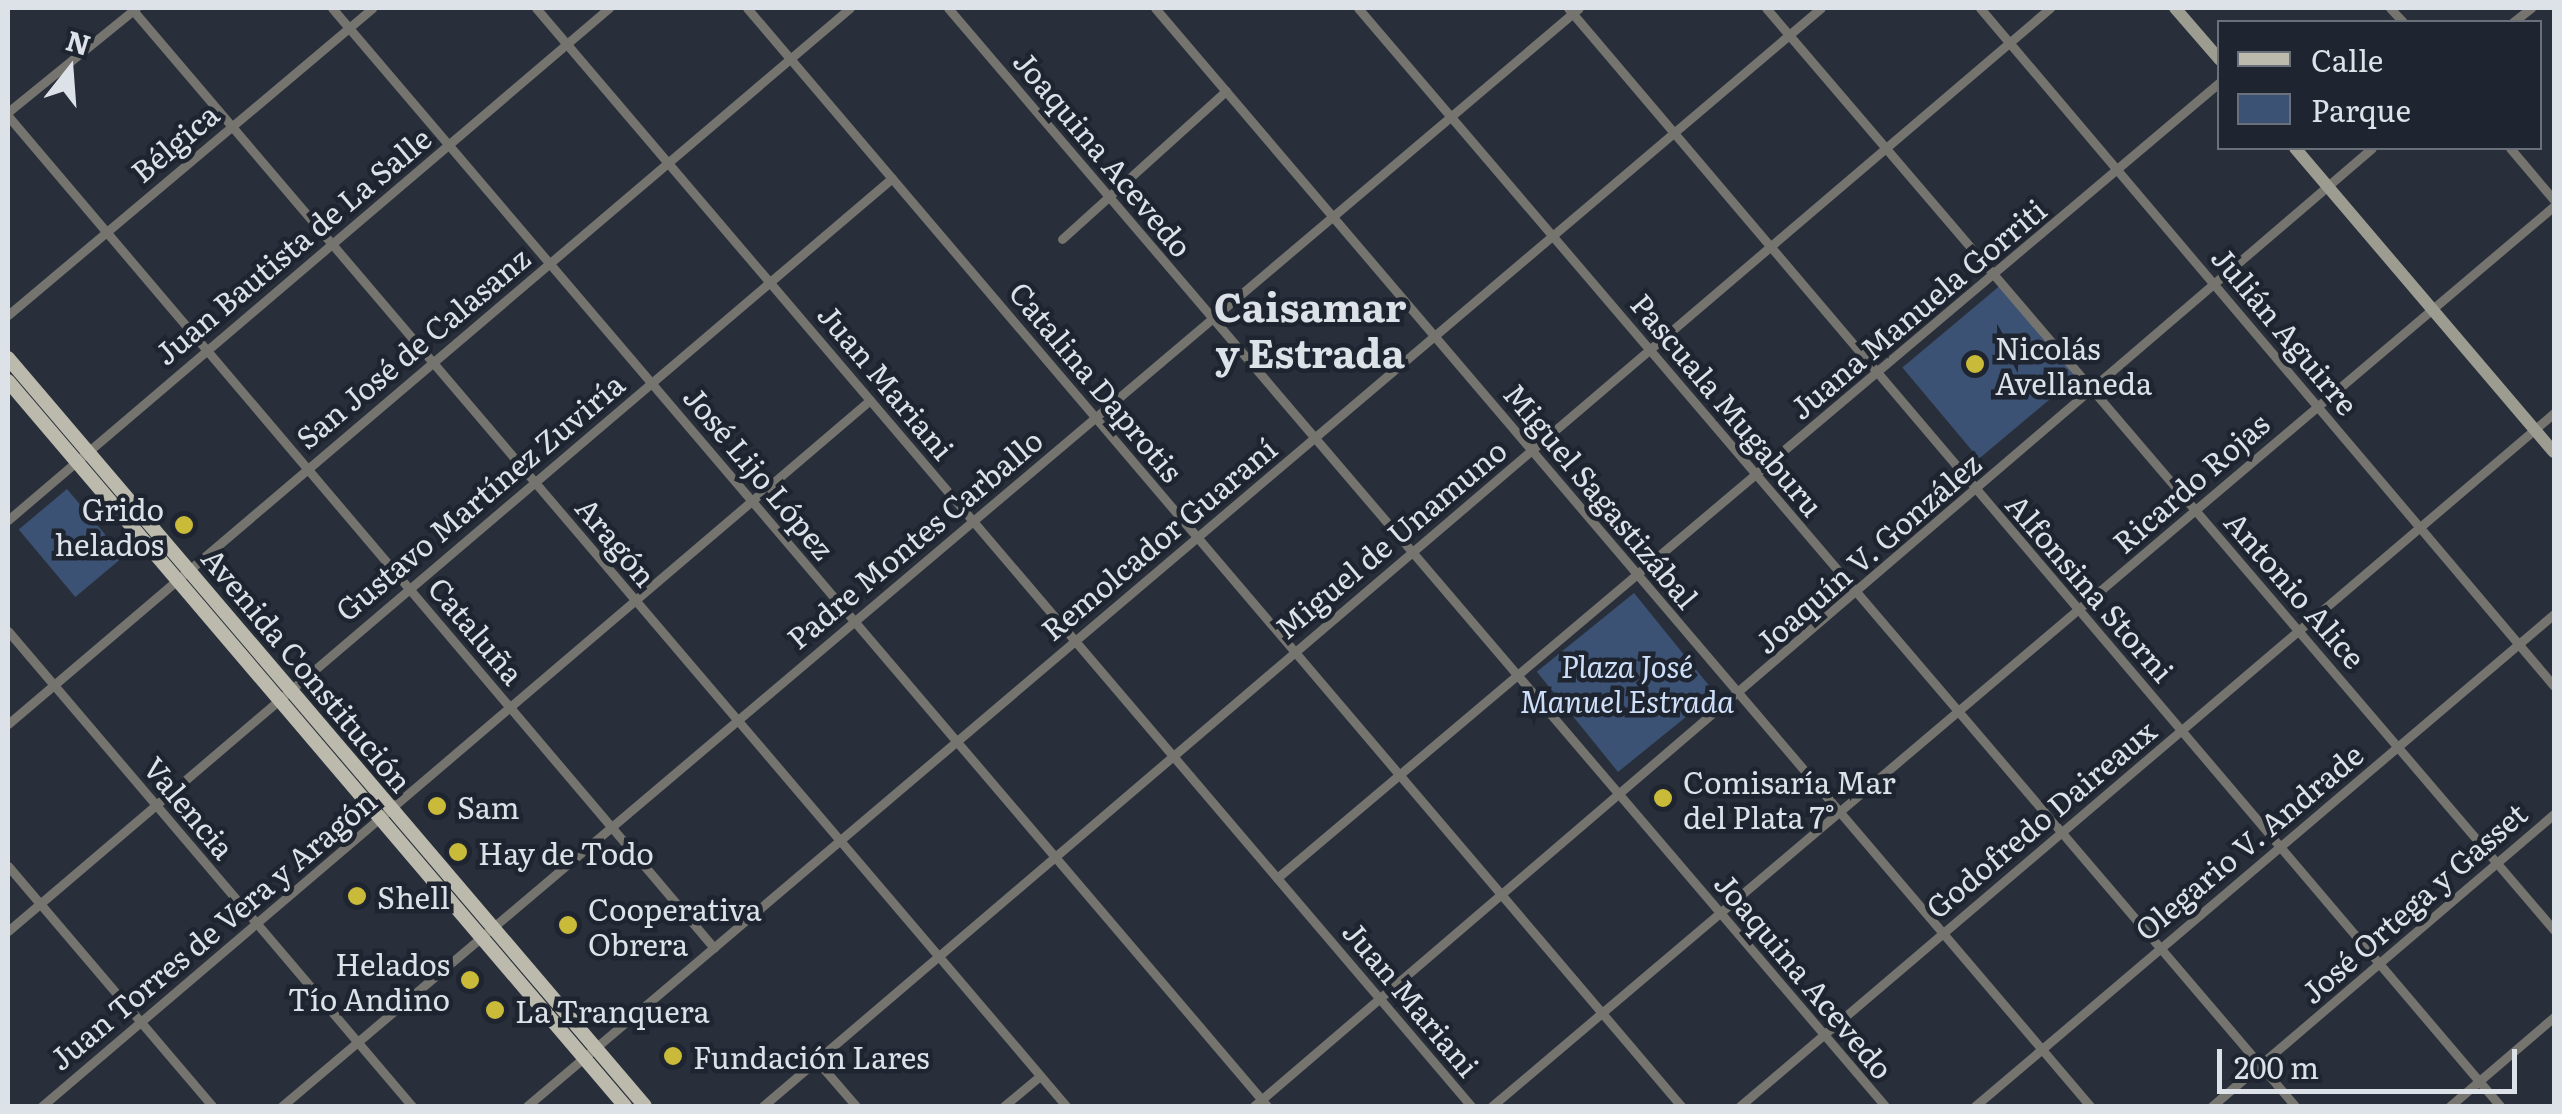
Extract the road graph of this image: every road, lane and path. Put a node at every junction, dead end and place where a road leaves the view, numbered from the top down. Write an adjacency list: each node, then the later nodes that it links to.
1 (133, 8): 25 (street); 27 (street, Aragón)
2 (332, 8): 17 (street, José Lijo López)
3 (372, 8): 17 (street, Bélgica)
4 (536, 8): 20 (street, Juan Mariani)
5 (608, 8): 20 (street, Juan Bautista de La Salle)
6 (747, 8): 22 (street, Catalina Daprotis)
7 (850, 8): 22 (street, San José de Calasanz)
8 (948, 8): 38 (street, Joaquina Acevedo)
9 (1155, 8): 24 (street, Miguel Sagastizábal)
10 (1358, 8): 26 (street, Pascuala Mugaburu)
11 (1766, 8): 18 (street, Antonio Alice)
12 (1821, 8): 18 (street, Remolcador Guaraní)
13 (1980, 8): 19 (street, Julián Aguirre)
14 (2050, 8): 19 (street, Miguel de Unamuno)
15 (2175, 8): 21 (main road)
16 (1573, 9): 26 (street, Padre Montes Carballo); 28 (street, Alfonsina Storni)
17 (349, 27): 27 (street, Bélgica); 29 (street, José Lijo López)
18 (1789, 35): 28 (street, Remolcador Guaraní); 30 (street, Antonio Alice)
19 (2009, 42): 30 (street, Miguel de Unamuno); 35 (street, Julián Aguirre)
20 (566, 43): 29 (street, Juan Bautista de La Salle); 34 (street, Juan Mariani)
21 (2217, 57)
22 (790, 58): 34 (street, San José de Calasanz); 36 (street, Catalina Daprotis)
23 (2217, 85): 35 (street, Juana Manuela Gorriti)
24 (1226, 91): 38 (street); 40 (street, Miguel Sagastizábal)
25 (8, 114): 41 (street, Cataluña)
26 (1451, 116): 40 (street, Padre Montes Carballo); 42 (street, Pascuala Mugaburu)
27 (232, 126): 41 (street, Bélgica); 44 (street, Aragón)
28 (1674, 133): 42 (street, Remolcador Guaraní); 45 (street, Alfonsina Storni)
29 (448, 144): 44 (street, Juan Bautista de La Salle); 46 (street, José Lijo López)
30 (1886, 148): 45 (street, Miguel de Unamuno); 47 (street, Antonio Alice)
31 (2297, 150): 37 (main road)
32 (2370, 150): 37 (street, Joaquín V. González)
33 (2512, 150): 39 (street)
34 (667, 162): 46 (street, San José de Calasanz); 48 (street, Juan Mariani)
35 (2117, 169): 47 (street, Juana Manuela Gorriti); 49 (street, Julián Aguirre)
36 (892, 178): 48 (street, Gustavo Martínez Zuviría); 65 (street, Catalina Daprotis)
37 (2329, 187): 49 (street, Joaquín V. González); 50 (main road)
38 (1109, 197): 43 (street); 52 (street, Joaquina Acevedo)
39 (2554, 203): 50 (street, Ricardo Rojas)
40 (1332, 216): 52 (street, Padre Montes Carballo); 53 (street, Miguel Sagastizábal)
41 (106, 232): 51 (street, Bélgica); 55 (street, Cataluña)
42 (1552, 236): 53 (street, Remolcador Guaraní); 54 (street, Pascuala Mugaburu)
43 (1062, 239)
44 (332, 244): 55 (street, Juan Bautista de La Salle); 57 (street, Aragón)
45 (1770, 246): 54 (street, Miguel de Unamuno); 58 (street, Alfonsina Storni)
46 (549, 262): 57 (street, San José de Calasanz); 60 (street, José Lijo López)
47 (1996, 276): 58 (street, Juana Manuela Gorriti); 61 (street, Antonio Alice)
48 (770, 282): 60 (street, Gustavo Martínez Zuviría); 62 (street, Juan Mariani)
49 (2216, 286): 61 (street, Joaquín V. González); 63 (street, Julián Aguirre)
50 (2432, 309): 63 (street, Ricardo Rojas); 66 (main road)
51 (8, 315)
52 (1212, 318): 65 (street, Padre Montes Carballo); 67 (street, Joaquina Acevedo)
53 (1434, 336): 67 (street, Remolcador Guaraní); 68 (street, Miguel Sagastizábal)
54 (1648, 349): 68 (street, Miguel de Unamuno); 72 (street, Pascuala Mugaburu)
55 (206, 350): 70 (street, Juan Bautista de La Salle); 71 (street, Cataluña)
56 (8, 358): 70 (main road, Avenida Constitución)
57 (432, 363): 71 (street, San José de Calasanz); 73 (street, Aragón)
58 (1879, 375): 72 (street, Juana Manuela Gorriti); 74 (street, Alfonsina Storni)
59 (8, 381): 70 (main road, Avenida Constitución)
60 (652, 383): 73 (street, Gustavo Martínez Zuviría); 75 (street, José Lijo López)
61 (2094, 390): 74 (street, Joaquín V. González); 76 (street, Antonio Alice)
62 (870, 400): 75 (street, Juan Torres de Vera y Aragón); 78 (street, Juan Mariani)
63 (2318, 406): 76 (street, Ricardo Rojas); 79 (street, Julián Aguirre)
64 (2554, 412): 66 (street, Godofredo Daireaux)
65 (1095, 417): 78 (street, Padre Montes Carballo); 80 (street, Catalina Daprotis)
66 (2535, 430): 69 (main road); 79 (street, Godofredo Daireaux)
67 (1315, 438): 80 (street, Remolcador Guaraní); 81 (street, Joaquina Acevedo)
68 (1532, 450): 81 (street, Miguel de Unamuno); 83 (street, Miguel Sagastizábal)
69 (2554, 452)
70 (82, 457): 77 (street, Juan Bautista de La Salle); 82 (main road, Avenida Constitución)
71 (308, 468): 82 (street, San José de Calasanz); 84 (street, Cataluña)
72 (1757, 477): 83 (street, Juana Manuela Gorriti); 85 (street, Pascuala Mugaburu)
73 (534, 482): 84 (street, Gustavo Martínez Zuviría); 86 (street, Aragón)
74 (1975, 491): 85 (street, Joaquín V. González); 87 (street, Alfonsina Storni)
75 (752, 501): 86 (street, Juan Torres de Vera y Aragón); 89 (street, José Lijo López)
76 (2196, 511): 87 (street, Ricardo Rojas); 90 (street, Antonio Alice)
77 (8, 520)
78 (973, 521): 89 (street, Padre Montes Carballo); 92 (street, Juan Mariani)
79 (2420, 527): 90 (street, Godofredo Daireaux); 93 (street, Julián Aguirre)
80 (1198, 537): 92 (street, Remolcador Guaraní); 94 (street, Catalina Daprotis)
81 (1412, 552): 94 (street, Miguel de Unamuno); 95 (street, Joaquina Acevedo)
82 (183, 576): 96 (street, San José de Calasanz); 98 (main road, Avenida Constitución)
83 (1639, 576): 95 (street, Juana Manuela Gorriti); 99 (street, Miguel Sagastizábal)
84 (410, 589): 98 (street, Gustavo Martínez Zuviría); 100 (street, Cataluña)
85 (1857, 593): 99 (street, Joaquín V. González); 101 (street, Pascuala Mugaburu)
86 (635, 601): 100 (street, Juan Torres de Vera y Aragón); 102 (street, Aragón)
87 (2078, 610): 101 (street, Ricardo Rojas); 104 (street, Alfonsina Storni)
88 (2554, 614): 93 (street, Olegario V. Andrade)
89 (854, 621): 102 (street, Padre Montes Carballo); 105 (street, José Lijo López)
90 (2298, 630): 104 (street, Godofredo Daireaux); 106 (street, Antonio Alice)
91 (8, 631): 96 (street, Valencia)
92 (1076, 641): 105 (street, Remolcador Guaraní); 107 (street, Juan Mariani)
93 (2519, 644): 97 (street, Julián Aguirre); 106 (street, Olegario V. Andrade)
94 (1295, 652): 107 (street, Miguel de Unamuno); 108 (street, Catalina Daprotis)
95 (1519, 678): 108 (street, Juana Manuela Gorriti); 109 (street, Joaquina Acevedo)
96 (54, 685): 103 (street, San José de Calasanz); 110 (street, Valencia)
97 (2554, 686)
98 (284, 695): 110 (street, Gustavo Martínez Zuviría); 112 (main road, Avenida Constitución)
99 (1739, 695): 109 (street, Joaquín V. González); 111 (street, Miguel Sagastizábal)
100 (510, 708): 112 (street, Juan Torres de Vera y Aragón); 114 (street, Cataluña)
101 (1957, 711): 111 (street, Ricardo Rojas); 115 (street, Pascuala Mugaburu)
102 (737, 721): 114 (street, Padre Montes Carballo); 116 (street, Aragón)
103 (8, 724)
104 (2181, 731): 115 (street, Godofredo Daireaux); 117 (street, Alfonsina Storni)
105 (957, 742): 116 (street, Remolcador Guaraní); 118 (street, José Lijo López)
106 (2398, 747): 117 (street, Olegario V. Andrade); 119 (street, Antonio Alice)
107 (1173, 756): 118 (street, Miguel de Unamuno); 121 (street, Juan Mariani)
108 (1401, 776): 121 (street, Juana Manuela Gorriti); 122 (street, Catalina Daprotis)
109 (1617, 793): 122 (street, Joaquín V. González); 124 (street, Joaquina Acevedo)
110 (156, 805): 123 (street, Gustavo Martínez Zuviría); 125 (street, Valencia)
111 (1839, 812): 124 (street, Ricardo Rojas); 129 (street, Miguel Sagastizábal)
112 (386, 814): 125 (street, Juan Torres de Vera y Aragón); 128 (main road, Avenida Constitución)
113 (2554, 814): 119 (street, José Ortega y Gasset)
114 (612, 827): 128 (street, Padre Montes Carballo); 130 (street, Cataluña)
115 (2061, 833): 129 (street, Godofredo Daireaux); 131 (street, Pascuala Mugaburu)
116 (840, 842): 130 (street, Remolcador Guaraní); 132 (street, Aragón)
117 (2280, 847): 131 (street, Olegario V. Andrade); 133 (street, Alfonsina Storni)
118 (1055, 857): 132 (street, Miguel de Unamuno); 146 (street, José Lijo López)
119 (2497, 863): 126 (street, Antonio Alice); 133 (street, José Ortega y Gasset)
120 (8, 866): 123 (street)
121 (1277, 878): 134 (street, Juan Mariani)
122 (1500, 894): 134 (street, Joaquín V. González); 135 (street, Catalina Daprotis)
123 (39, 904): 127 (street, Gustavo Martínez Zuviría); 137 (street)
124 (1720, 913): 135 (street, Ricardo Rojas); 138 (street, Joaquina Acevedo)
125 (256, 924): 137 (street, Juan Torres de Vera y Aragón); 139 (street, Valencia)
126 (2554, 930)
127 (8, 931)
128 (487, 933): 139 (street, Padre Montes Carballo); 141 (main road, Avenida Constitución)
129 (1943, 934): 138 (street, Godofredo Daireaux); 140 (street, Miguel Sagastizábal)
130 (714, 948): 141 (street, Remolcador Guaraní)
131 (2160, 949): 140 (street, Olegario V. Andrade); 143 (street, Pascuala Mugaburu)
132 (938, 957): 142 (street, Miguel de Unamuno); 144 (street, Aragón)
133 (2379, 964): 143 (street, José Ortega y Gasset); 145 (street, Alfonsina Storni)
134 (1379, 998): 146 (street, Joaquín V. González); 158 (street, Juan Mariani)
135 (1602, 1013): 159 (street, Ricardo Rojas); 160 (street, Catalina Daprotis)
136 (2554, 1018): 145 (street)
137 (140, 1023): 147 (street, Juan Torres de Vera y Aragón); 148 (street)
138 (1824, 1035): 161 (street, Godofredo Daireaux); 162 (street, Joaquina Acevedo)
139 (358, 1042): 149 (street, Padre Montes Carballo); 150 (street, Valencia)
140 (2042, 1050): 163 (street, Olegario V. Andrade); 164 (street, Miguel Sagastizábal)
141 (590, 1053): 151 (street, Remolcador Guaraní); 152 (main road, Avenida Constitución); 153 (main road, Avenida Constitución)
142 (817, 1061): 154 (street, Miguel de Unamuno); 155 (street)
143 (2260, 1066): 165 (street, José Ortega y Gasset); 166 (street, Pascuala Mugaburu)
144 (1040, 1076): 156 (street); 157 (street, Aragón)
145 (2479, 1082): 167 (street); 168 (street, Alfonsina Storni)
146 (1261, 1104)
147 (42, 1106)
148 (212, 1106)
149 (282, 1106)
150 (412, 1106)
151 (527, 1106)
152 (625, 1106)
153 (645, 1106)
154 (763, 1106)
155 (856, 1106)
156 (1004, 1106)
157 (1066, 1106)
158 (1472, 1106)
159 (1492, 1106)
160 (1681, 1106)
161 (1740, 1106)
162 (1885, 1106)
163 (1975, 1106)
164 (2090, 1106)
165 (2212, 1106)
166 (2295, 1106)
167 (2450, 1106)
168 (2500, 1106)

